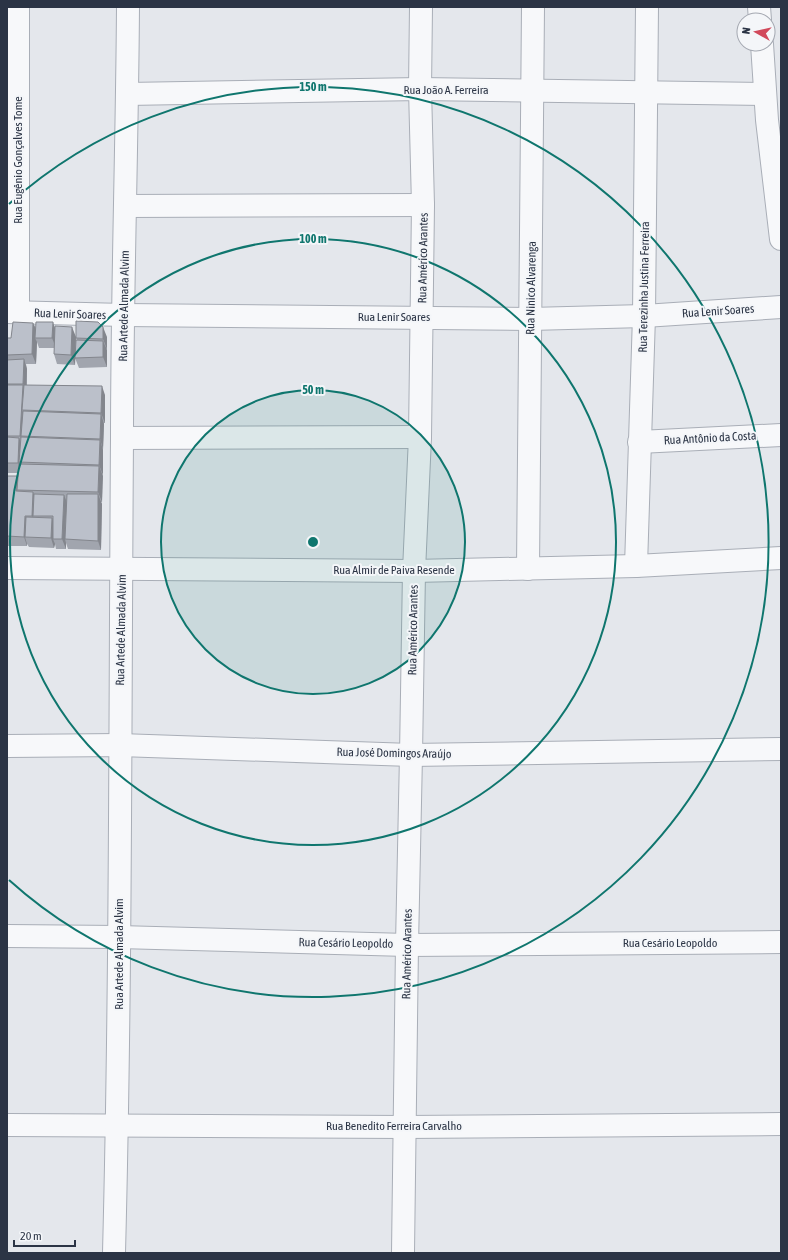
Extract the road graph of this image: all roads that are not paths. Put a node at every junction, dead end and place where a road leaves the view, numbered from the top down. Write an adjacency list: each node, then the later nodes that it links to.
1 (18, 7): 16 (street, Rua Eugênio Gonçalves Tome)
2 (128, 7): 10 (street, Rua Artede Almada Alvim)
3 (421, 7): 7 (street, Rua Américo Arantes)
4 (534, 7): 8 (street, Rua Ninico Alvarenga)
5 (648, 7): 9 (street, Rua Terezinha Justina Ferreira)
6 (762, 52): 11 (street)
7 (420, 89): 8 (street, Rua João A. Ferreira); 10 (street, Rua João A. Ferreira); 13 (street, Rua Américo Arantes)
8 (533, 90): 9 (street, Rua João A. Ferreira); 20 (street, Rua Ninico Alvarenga)
9 (646, 93): 11 (street, Rua João A. Ferreira); 18 (street, Rua Terezinha Justina Ferreira)
10 (127, 94): 12 (street, Rua Artede Almada Alvim)
11 (765, 94): 14 (street)
12 (125, 206): 13 (street); 17 (street, Rua Artede Almada Alvim)
13 (423, 206): 19 (street, Rua Américo Arantes)
14 (781, 240)
15 (781, 307): 18 (street, Rua Lenir Soares)
16 (13, 312): 17 (street, Rua Lenir Soares)
17 (124, 315): 19 (street, Rua Lenir Soares); 23 (street, Rua Artede Almada Alvim)
18 (644, 316): 20 (street, Rua Lenir Soares); 24 (street, Rua Terezinha Justina Ferreira)
19 (422, 317): 20 (street, Rua Lenir Soares); 22 (street, Rua Américo Arantes)
20 (530, 319): 29 (street, Rua Ninico Alvarenga)
21 (781, 435): 24 (street, Rua Antônio da Costa)
22 (420, 437): 23 (street); 30 (street, Rua Américo Arantes)
23 (122, 438): 28 (street, Rua Artede Almada Alvim)
24 (639, 442): 26 (street, Rua Terezinha Justina Ferreira)
25 (781, 558): 26 (street, Rua Almir de Paiva Resende)
26 (636, 566): 29 (street, Rua Almir de Paiva Resende)
27 (7, 568): 28 (street, Rua Almir de Paiva Resende)
28 (122, 568): 30 (street, Rua Almir de Paiva Resende); 31 (street, Rua Artede Almada Alvim)
29 (528, 569): 30 (street, Rua Almir de Paiva Resende)
30 (414, 571): 34 (street, Rua Américo Arantes)
31 (120, 745): 32 (street, Rua José Domingos Araújo); 34 (street, Rua José Domingos Araújo); 36 (street, Rua Artede Almada Alvim)
32 (7, 746)
33 (781, 748): 34 (street, Rua José Domingos Araújo)
34 (411, 755): 38 (street, Rua Américo Arantes)
35 (7, 936): 36 (street, Rua Cesário Leopoldo)
36 (120, 937): 38 (street, Rua Cesário Leopoldo); 41 (street, Rua Artede Almada Alvim)
37 (781, 942): 38 (street, Rua Cesário Leopoldo)
38 (407, 945): 42 (street, Rua Américo Arantes)
39 (781, 1124): 42 (street, Rua Benedito Ferreira Carvalho)
40 (7, 1125): 41 (street, Rua Benedito Ferreira Carvalho)
41 (117, 1126): 42 (street, Rua Benedito Ferreira Carvalho); 43 (street, Rua Artede Almada Alvim)
42 (405, 1127): 44 (street, Rua Américo Arantes)
43 (114, 1253)
44 (403, 1253)

